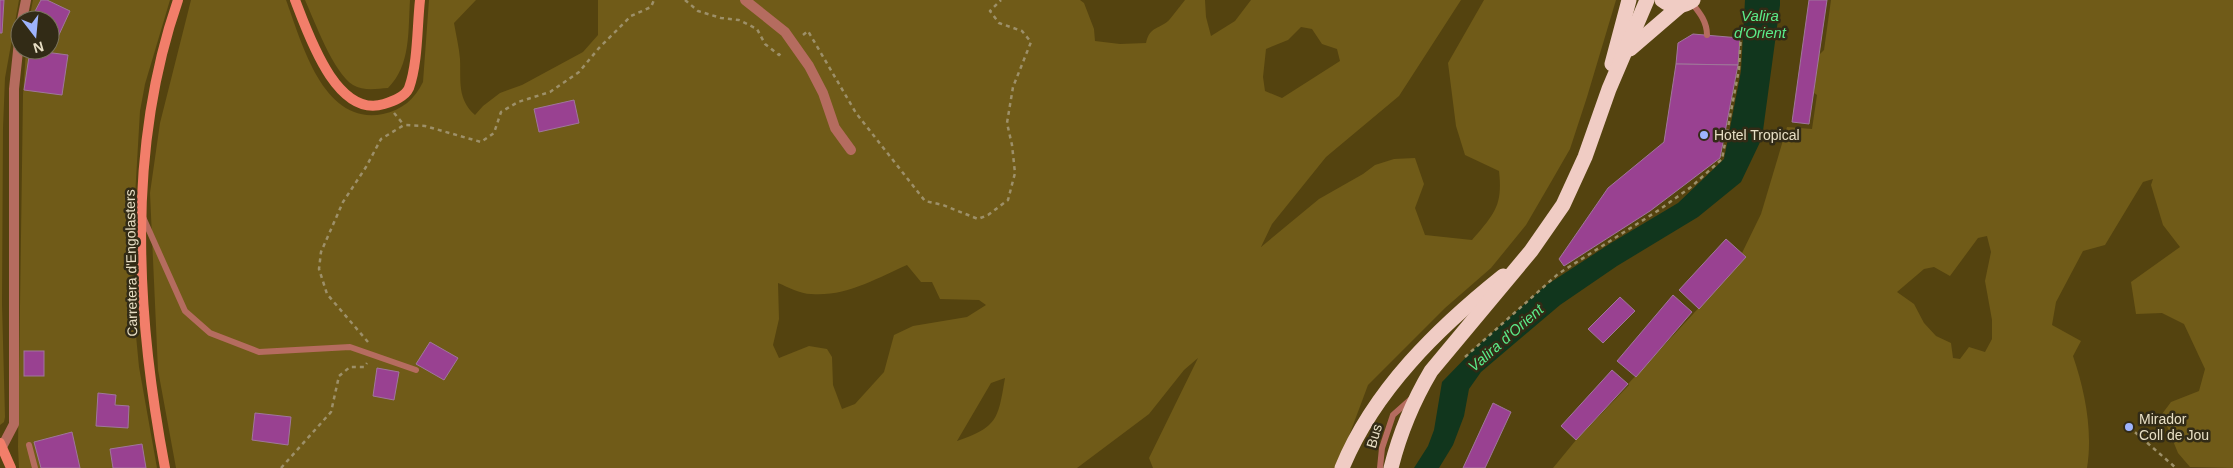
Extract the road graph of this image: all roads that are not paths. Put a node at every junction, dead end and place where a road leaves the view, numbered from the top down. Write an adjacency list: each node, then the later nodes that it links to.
1 (178, 0): 14 (main road, Carretera d'Engolasters)
2 (294, 0): 3 (main road)
3 (420, 0)
4 (745, 0): 13 (street)
5 (1628, 0): 12 (highway)
6 (1647, 0): 11 (highway)
7 (1662, 0): 8 (highway)
8 (1688, 3): 9 (lane); 11 (highway)
9 (1707, 35)
10 (17, 60): 18 (street)
11 (1620, 60): 12 (highway)
12 (1608, 89): 15 (highway)
13 (851, 150)
14 (142, 213): 16 (lane); 22 (main road, Carretera d'Engolasters)
15 (1522, 261): 17 (highway); 23 (highway)
16 (416, 370)
17 (1418, 393): 24 (lane, Bus); 25 (highway)
18 (1, 445): 20 (main road)
19 (28, 445): 21 (lane)
20 (11, 468)
21 (35, 468)
22 (165, 468)
23 (1342, 468)
24 (1380, 468)
25 (1391, 468)

